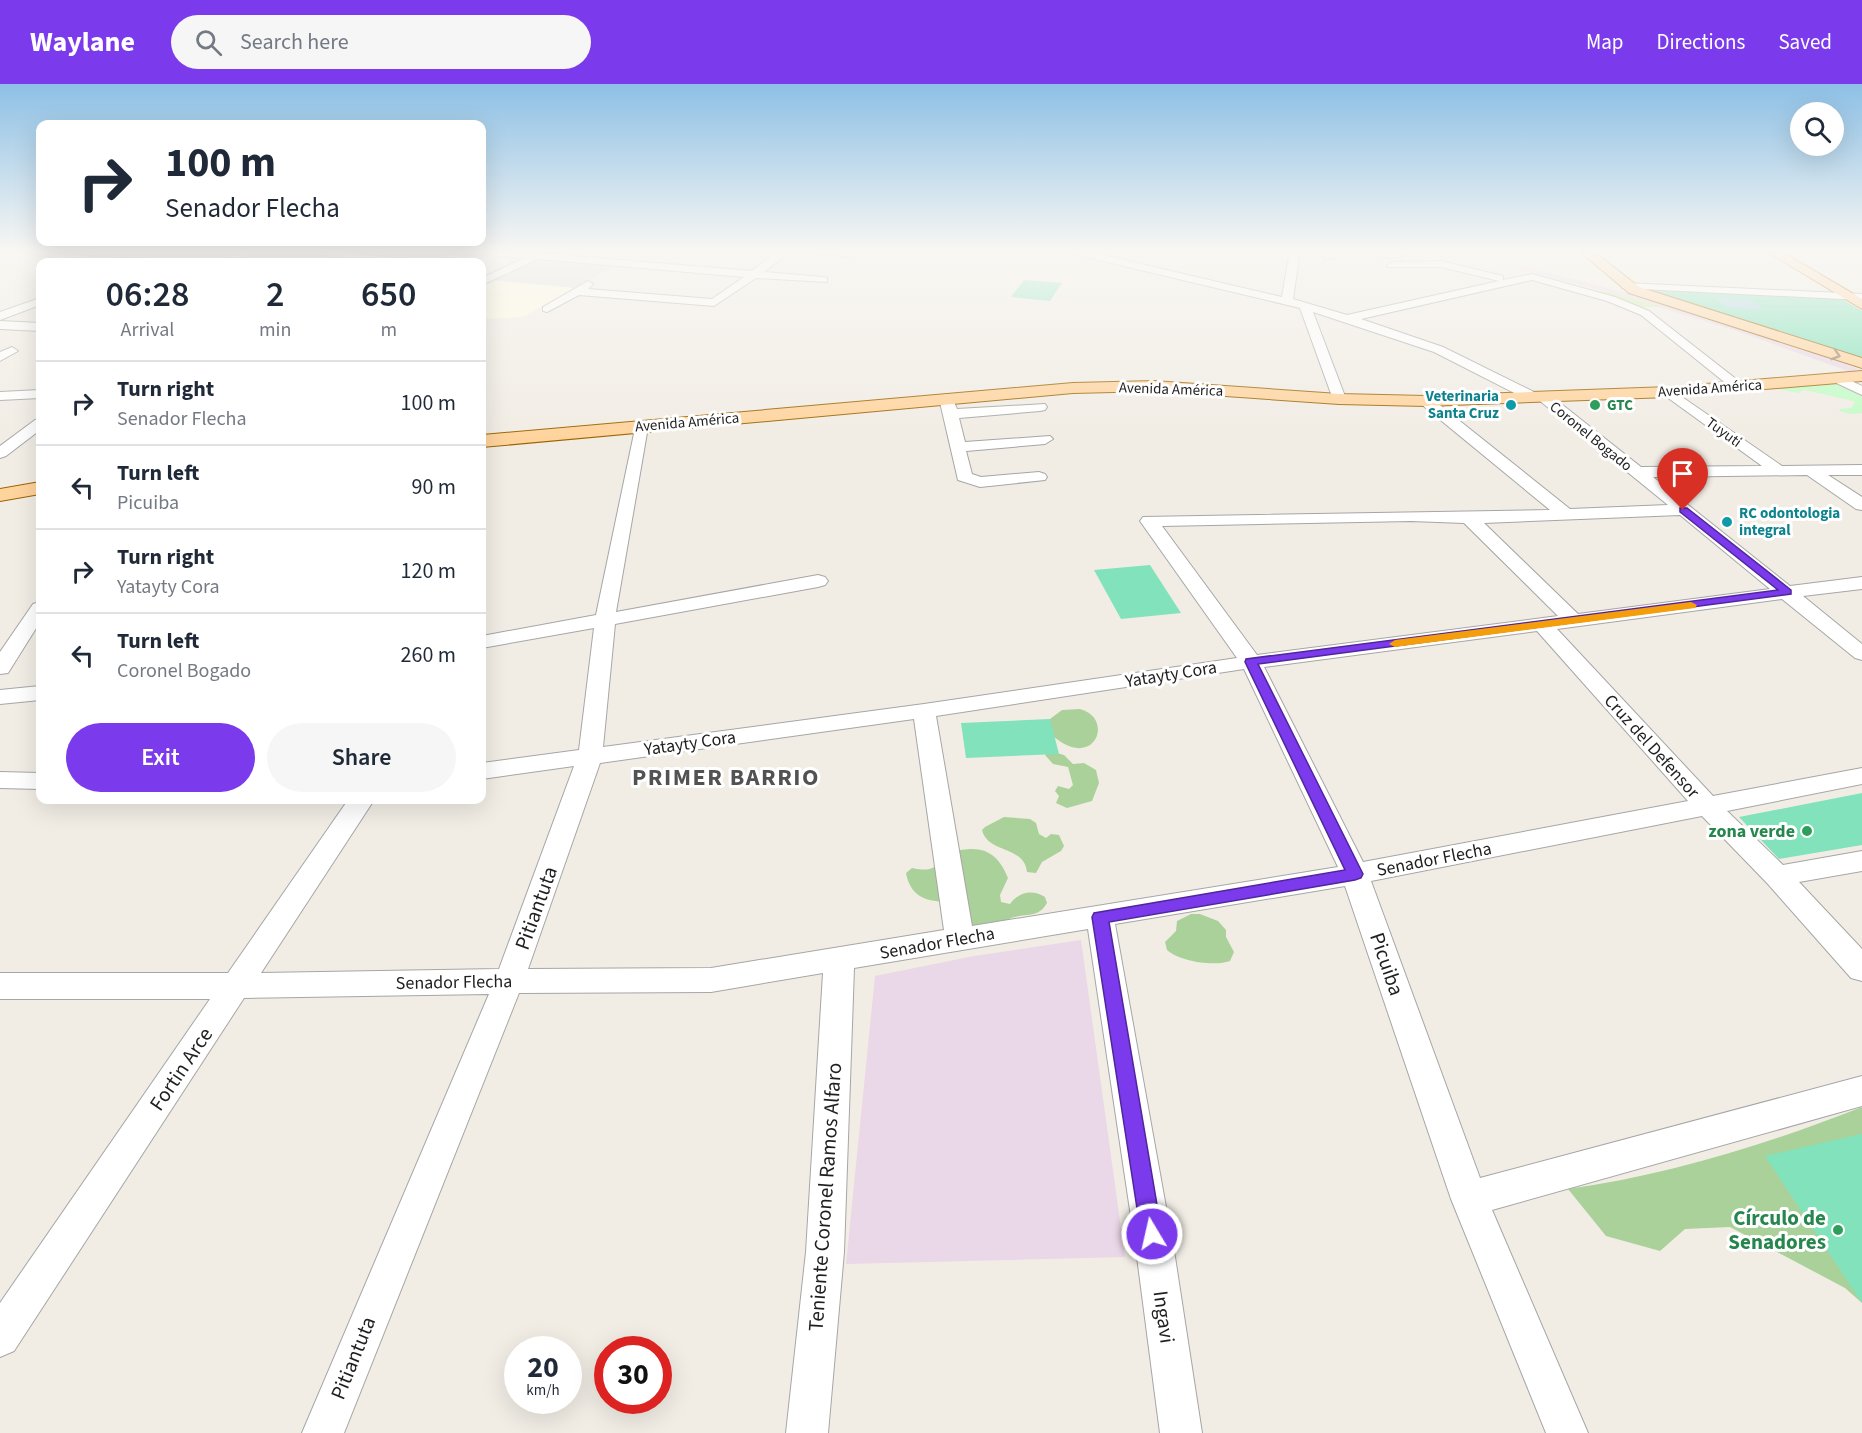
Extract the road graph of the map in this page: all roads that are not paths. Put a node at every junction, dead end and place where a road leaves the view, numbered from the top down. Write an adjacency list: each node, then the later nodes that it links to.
1 (1307, 313): 18 (street)
2 (1325, 313): 6 (street, Coronel Bogado)
3 (1373, 313): 6 (street)
4 (1645, 313): 12 (street)
5 (1706, 313): 9 (main road, one-way to 9)
6 (1346, 319): 17 (street, Coronel Bogado)
7 (0, 325): 8 (street)
8 (36, 327)
9 (1862, 363)
10 (1862, 376): 11 (main road, Avenida América)
11 (1837, 378): 12 (main road, Avenida América); 13 (street)
12 (1738, 387): 14 (main road, Avenida América)
13 (1862, 391)
14 (1669, 392): 17 (main road, Avenida América); 28 (street, Tuyuti)
15 (36, 394): 16 (street)
16 (0, 396)
17 (1540, 398): 19 (main road, Avenida América); 31 (street, Coronel Bogado)
18 (1339, 399): 19 (main road, Avenida América); 20 (main road, Avenida América)
19 (1426, 401): 37 (street)
20 (948, 406): 21 (street); 23 (main road, Avenida América); 26 (street)
21 (1040, 407)
22 (36, 426): 27 (street)
23 (641, 427): 25 (main road, Avenida América); 43 (street, Pitiantuta)
24 (1045, 439): 26 (street)
25 (486, 441)
26 (958, 447): 32 (street)
27 (0, 453)
28 (1779, 471): 29 (street); 31 (street)
29 (1811, 471): 30 (street); 35 (street)
30 (1862, 471)
31 (1636, 472): 36 (street, Coronel Bogado)
32 (1039, 477)
33 (36, 489): 34 (main road)
34 (0, 495)
35 (1862, 505)
36 (1683, 510): 37 (street); 41 (street, Coronel Bogado)
37 (1566, 514): 38 (street)
38 (1469, 518): 44 (street); 48 (street, Picuiba)
39 (818, 581): 43 (street)
40 (1862, 583): 41 (street, Yatayty Cora)
41 (1788, 592): 44 (street, Yatayty Cora); 47 (street, Coronel Bogado)
42 (36, 614): 49 (street)
43 (605, 619): 46 (street); 53 (street, Pitiantuta)
44 (1574, 621): 45 (street, Yatayty Cora)
45 (1543, 626): 48 (street, Yatayty Cora); 59 (street, Cruz del Defensor)
46 (486, 641)
47 (1862, 654)
48 (1251, 662): 52 (street, Yatayty Cora); 61 (street, Picuiba)
49 (0, 667)
50 (36, 693): 51 (street)
51 (0, 697)
52 (924, 711): 53 (street, Yatayty Cora); 64 (street)
53 (590, 756): 54 (street, Yatayty Cora); 67 (street, Pitiantuta)
54 (486, 770)
55 (1862, 776): 59 (street, Senador Flecha)
56 (0, 780): 57 (street)
57 (36, 781)
58 (358, 804): 69 (street, Fortin Arce)
59 (1708, 807): 61 (street, Senador Flecha); 62 (street, Cruz del Defensor)
60 (1862, 861): 62 (street)
61 (1355, 874): 63 (street, Senador Flecha); 71 (street, Picuiba)
62 (1777, 876): 66 (street, Cruz del Defensor)
63 (1100, 917): 64 (street, Senador Flecha); 75 (street, Ingavi)
64 (960, 938): 65 (street, Senador Flecha)
65 (839, 961): 67 (street, Senador Flecha); 74 (street, Teniente Coronel Ramos Alfaro)
66 (1862, 969)
67 (509, 981): 69 (street, Senador Flecha); 73 (street, Pitiantuta)
68 (0, 986): 69 (street, Senador Flecha)
69 (237, 986): 72 (street, Fortin Arce)
70 (1862, 1091): 71 (street)
71 (1469, 1199): 76 (street, Picuiba)
72 (0, 1337)
73 (323, 1433)
74 (807, 1433)
75 (1181, 1433)
76 (1567, 1433)

